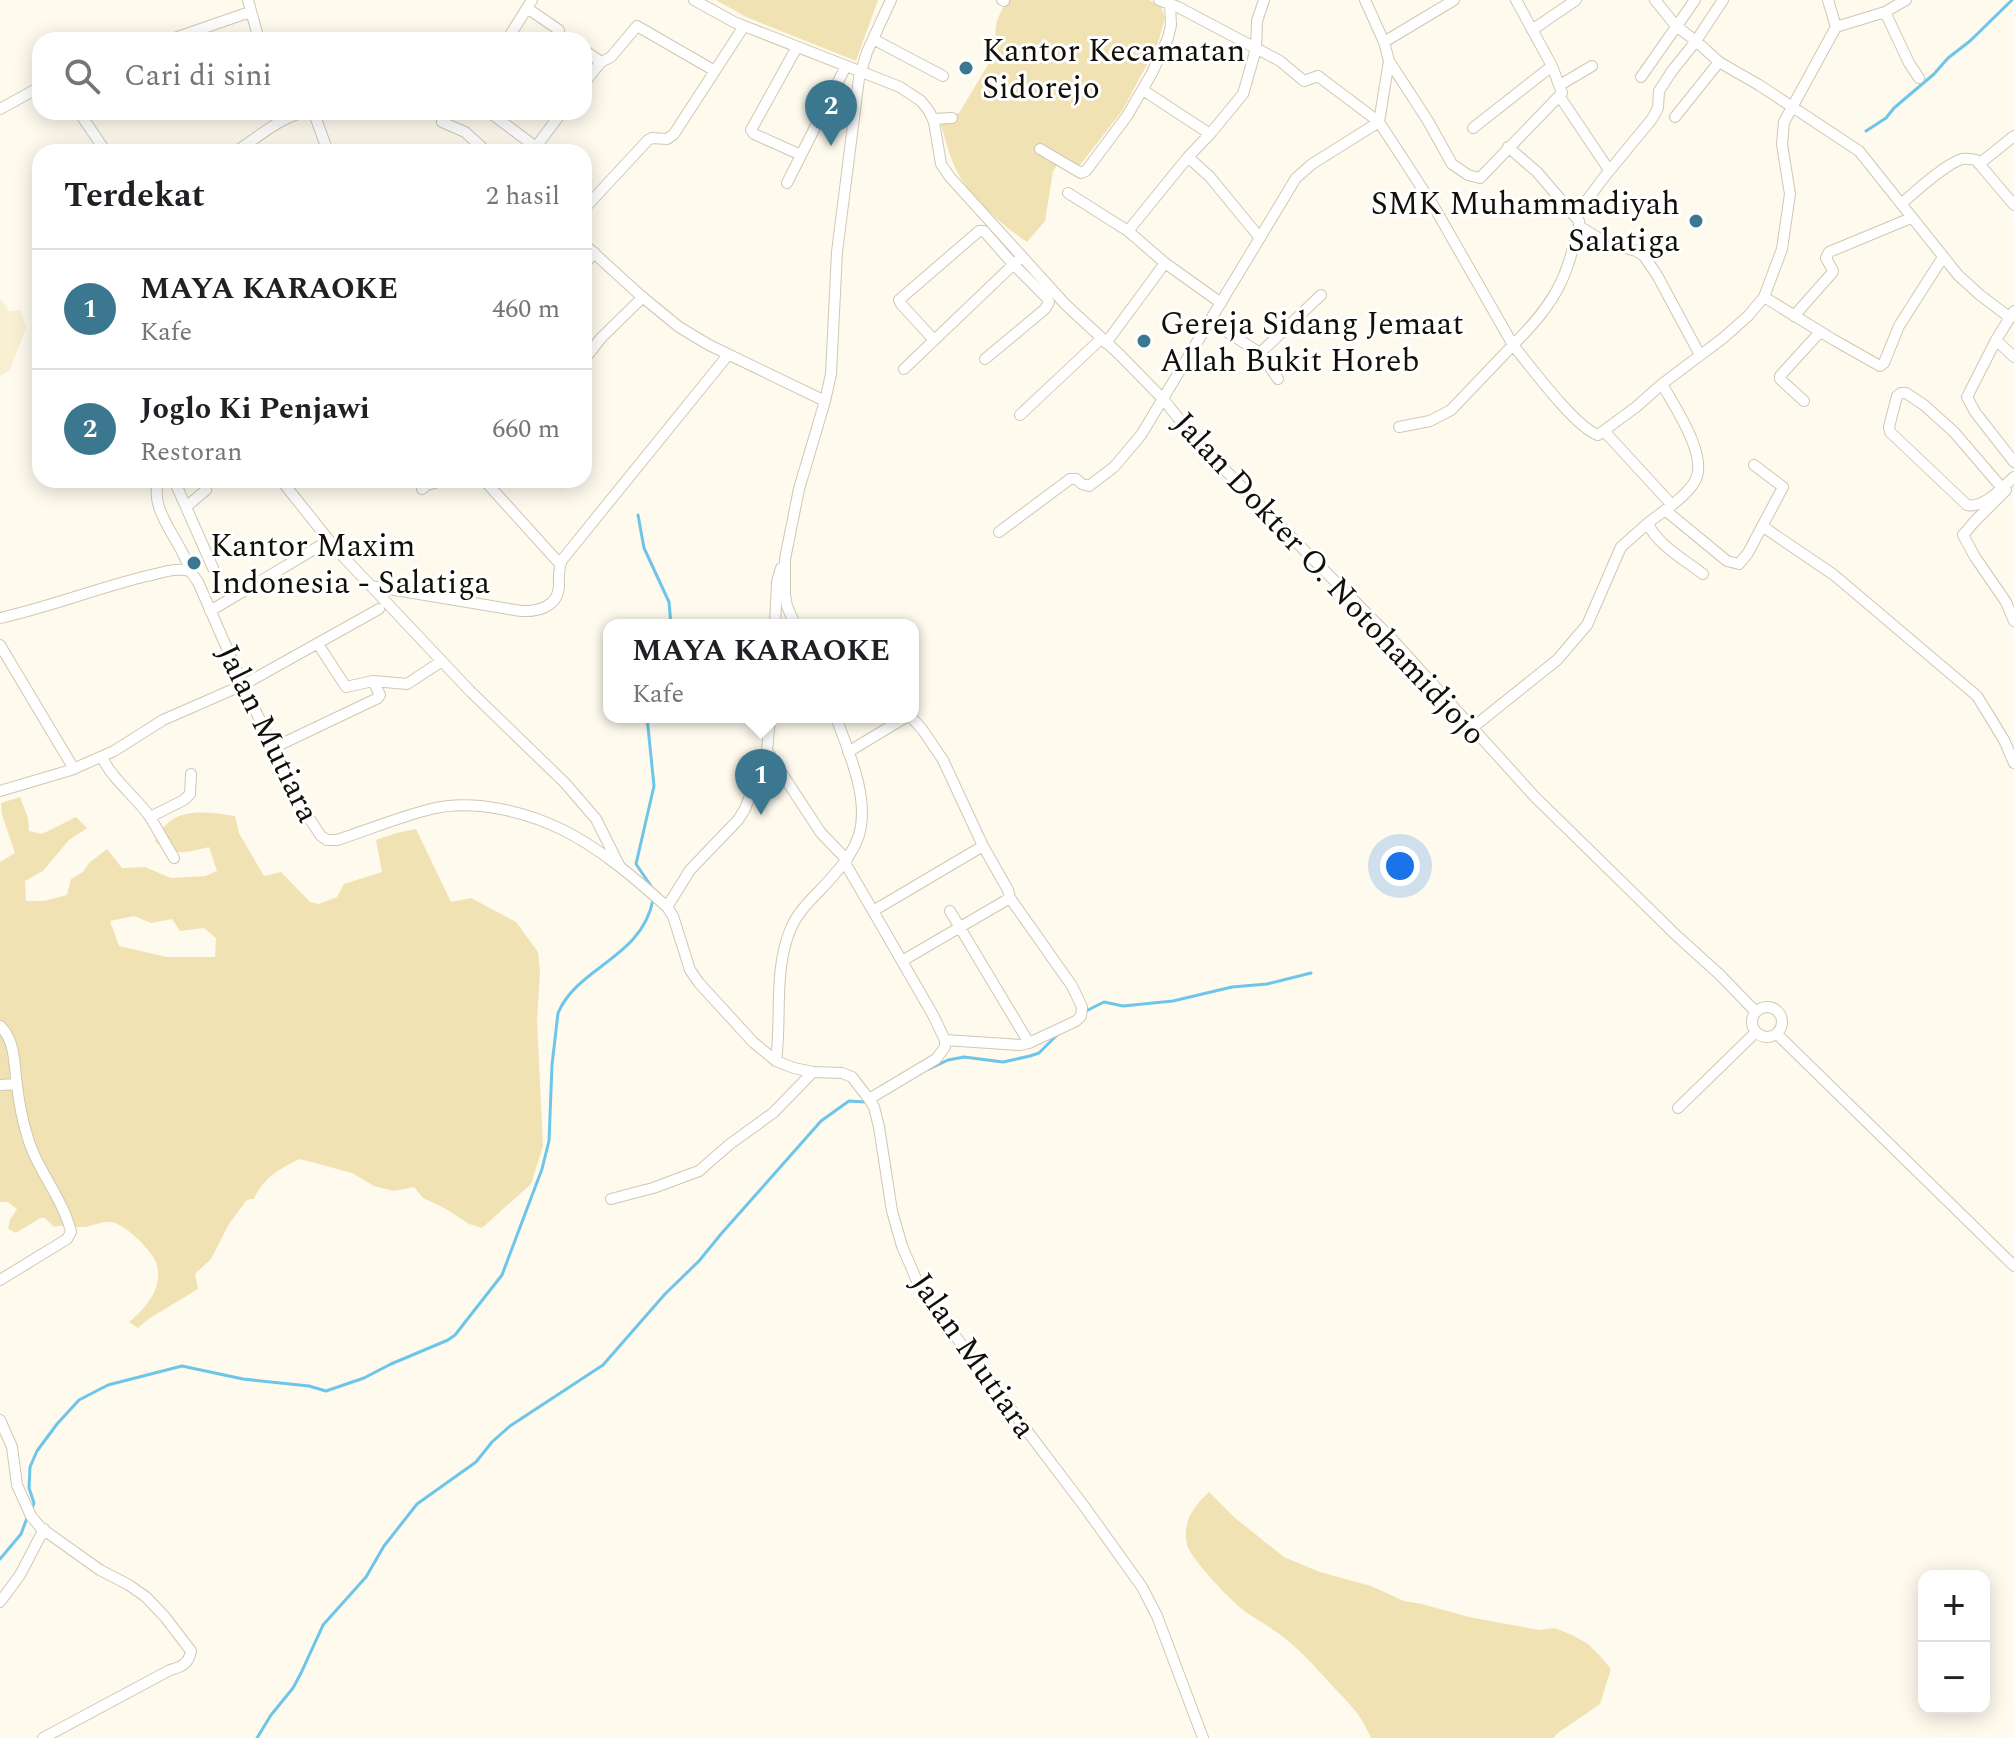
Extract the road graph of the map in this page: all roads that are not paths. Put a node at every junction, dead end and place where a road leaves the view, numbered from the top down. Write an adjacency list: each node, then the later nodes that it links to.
1 (248, 0): 16 (street)
2 (694, 0): 18 (street)
3 (891, 0): 26 (street)
4 (1264, 0): 30 (street)
5 (1365, 0): 28 (street)
6 (1454, 0): 28 (street)
7 (1516, 0): 22 (street)
8 (1576, 0): 22 (street)
9 (1655, 0): 19 (street)
10 (1695, 0): 19 (street)
11 (1723, 0): 27 (street)
12 (1828, 0): 20 (street)
13 (1905, 0): 17 (street)
14 (1165, 2): 30 (street); 44 (street)
15 (530, 4): 21 (street); 25 (street)
16 (250, 12): 23 (street); 24 (street)
17 (1885, 12): 20 (street); 43 (street)
18 (744, 26): 29 (street); 38 (street)
19 (1676, 26): 27 (street); 42 (street)
20 (1836, 27): 47 (street)
21 (559, 30)
22 (1532, 30): 36 (street)
23 (192, 32)
24 (256, 32)
25 (512, 32)
26 (873, 39): 39 (street); 41 (street)
27 (1696, 41): 34 (street); 73 (street)
28 (1384, 42): 32 (street)
29 (797, 47): 35 (street); 70 (street)
30 (1256, 49): 58 (street); 60 (street)
31 (592, 56): 33 (street)
32 (1389, 61): 58 (street); 68 (street)
33 (601, 62): 38 (street); 40 (street)
34 (1719, 62): 47 (street); 49 (street)
35 (846, 66): 39 (street); 70 (street)
36 (1552, 66): 46 (street); 59 (street)
37 (1592, 66): 46 (street)
38 (715, 71): 76 (street)
39 (861, 72): 51 (street); 111 (street)
40 (592, 73)
41 (943, 76)
42 (1641, 77)
43 (1919, 78)
44 (1143, 90): 60 (street); 69 (street)
45 (32, 91): 48 (street)
46 (1560, 91): 68 (street); 73 (street)
47 (1791, 107): 77 (street); 91 (street)
48 (0, 109)
49 (1675, 117)
50 (952, 118): 51 (street)
51 (933, 119): 87 (street, Jalan Dokter O. Notohamidjojo)
52 (84, 120): 62 (street)
53 (278, 120): 63 (street)
54 (317, 120): 64 (street)
55 (499, 120): 66 (street)
56 (556, 120): 67 (street)
57 (442, 122): 65 (street)
58 (1379, 122): 82 (street); 100 (street)
59 (1473, 128)
60 (1210, 134): 71 (street)
61 (2014, 136): 72 (street)
62 (101, 144)
63 (247, 144)
64 (325, 144)
65 (478, 144)
66 (528, 144)
67 (538, 144)
68 (1508, 147): 80 (street)
69 (1040, 149)
70 (801, 155): 74 (street)
71 (1188, 157): 81 (street); 82 (street)
72 (1979, 164): 77 (street); 78 (street)
73 (1609, 170): 80 (street)
74 (787, 183)
75 (1068, 193): 81 (street)
76 (592, 200)
77 (1901, 204): 79 (street)
78 (2014, 205)
79 (1911, 218): 86 (street); 94 (street)
80 (1577, 221): 100 (street); 104 (street)
81 (1128, 231): 88 (street)
82 (1260, 238): 92 (street)
83 (592, 251): 84 (street)
84 (595, 253): 85 (street); 90 (street)
85 (592, 256)
86 (1943, 257): 93 (street); 96 (street)
87 (1017, 260): 97 (street); 97 (street); 98 (street, Jalan Dokter O. Notohamidjojo); 106 (street)
88 (1165, 263): 92 (street); 98 (street)
89 (1321, 295): 102 (street)
90 (643, 297): 101 (street); 103 (street)
91 (1764, 297): 94 (street); 104 (street)
92 (1221, 303): 95 (street)
93 (2011, 314): 99 (street)
94 (1794, 316): 96 (street)
95 (1210, 321): 102 (street); 110 (street)
96 (1820, 332): 112 (street)
97 (934, 340): 107 (street)
98 (1104, 340): 110 (street, Jalan Dokter O. Notohamidjojo); 113 (street)
99 (1996, 340): 105 (street); 116 (street)
100 (1513, 345): 114 (street); 115 (street)
101 (592, 350)
102 (1260, 353): 108 (street)
103 (728, 355): 111 (street); 134 (street)
104 (1700, 355): 109 (street)
105 (2014, 357)
106 (985, 359)
107 (904, 369)
108 (1278, 379)
109 (1662, 384): 115 (street); 127 (street)
110 (1163, 399): 130 (street); 154 (street, Jalan Dokter O. Notohamidjojo)
111 (825, 401): 133 (street)
112 (1804, 401)
113 (1020, 415)
114 (1399, 427)
115 (1604, 431): 127 (street)
116 (2014, 462)
117 (1754, 465): 129 (street)
118 (2014, 477): 124 (street)
119 (2014, 484): 144 (street)
120 (156, 488): 135 (street, Jalan Mutiara)
121 (178, 488): 126 (street)
122 (287, 488): 131 (street)
123 (491, 488): 134 (street)
124 (2002, 488): 124 (street)
125 (206, 490): 126 (street)
126 (186, 507): 132 (street)
127 (1668, 507): 128 (street); 129 (street)
128 (1648, 523): 137 (street); 154 (street)
129 (1762, 526): 155 (street)
130 (999, 532)
131 (328, 541): 138 (street); 140 (street)
132 (204, 547): 135 (street); 136 (street)
133 (785, 559): 142 (street); 143 (street)
134 (560, 564): 138 (street)
135 (188, 566): 140 (street, Jalan Mutiara); 141 (street)
136 (213, 568)
137 (1703, 574)
138 (371, 586): 147 (street)
139 (379, 609): 145 (street)
140 (210, 611): 149 (street, Jalan Mutiara)
141 (0, 618)
142 (775, 619)
143 (792, 619)
144 (2014, 621)
145 (318, 644): 148 (street); 149 (street)
146 (0, 645): 161 (street)
147 (442, 661): 148 (street); 168 (street)
148 (373, 681): 156 (street)
149 (243, 685): 156 (street, Jalan Mutiara); 159 (street)
150 (769, 723): 157 (street)
151 (838, 723): 158 (street)
152 (898, 723): 158 (street)
153 (915, 723): 165 (street)
154 (1472, 728): 175 (street, Jalan Dokter O. Notohamidjojo)
155 (2010, 742): 160 (street)
156 (273, 748): 168 (street, Jalan Mutiara)
157 (767, 751): 167 (street); 170 (street)
158 (848, 752): 167 (street)
159 (102, 757): 161 (street); 164 (street)
160 (2014, 763)
161 (74, 769): 163 (street)
162 (191, 774): 164 (street)
163 (0, 791)
164 (150, 817): 166 (street)
165 (983, 846): 169 (street); 171 (street)
166 (174, 858)
167 (846, 861): 171 (street); 181 (street)
168 (621, 868): 170 (street, Jalan Mutiara)
169 (1010, 898): 173 (street); 180 (street)
170 (667, 907): 181 (street, Jalan Mutiara)
171 (873, 911): 174 (street)
172 (950, 911): 173 (street)
173 (959, 927): 174 (street); 180 (street)
174 (902, 961): 179 (street)
175 (1756, 1012): 177 (street); 178 (street, Jalan Dokter O. Notohamidjojo)
176 (0, 1026): 183 (street)
177 (1755, 1033): 178 (street); 186 (street)
178 (1777, 1034): 188 (street, Jalan Dokter O. Notohamidjojo)
179 (945, 1040): 180 (street); 185 (street)
180 (1029, 1043)
181 (776, 1061): 182 (street, Jalan Mutiara)
182 (813, 1072): 185 (street, Jalan Mutiara); 187 (street)
183 (17, 1084): 184 (street); 189 (street)
184 (0, 1085)
185 (870, 1100): 194 (street, Jalan Mutiara)
186 (1678, 1108)
187 (611, 1199)
188 (2014, 1266)
189 (0, 1280)
190 (0, 1420): 191 (street)
191 (44, 1529): 192 (street); 193 (street)
192 (0, 1602)
193 (43, 1738)
194 (1203, 1738)

